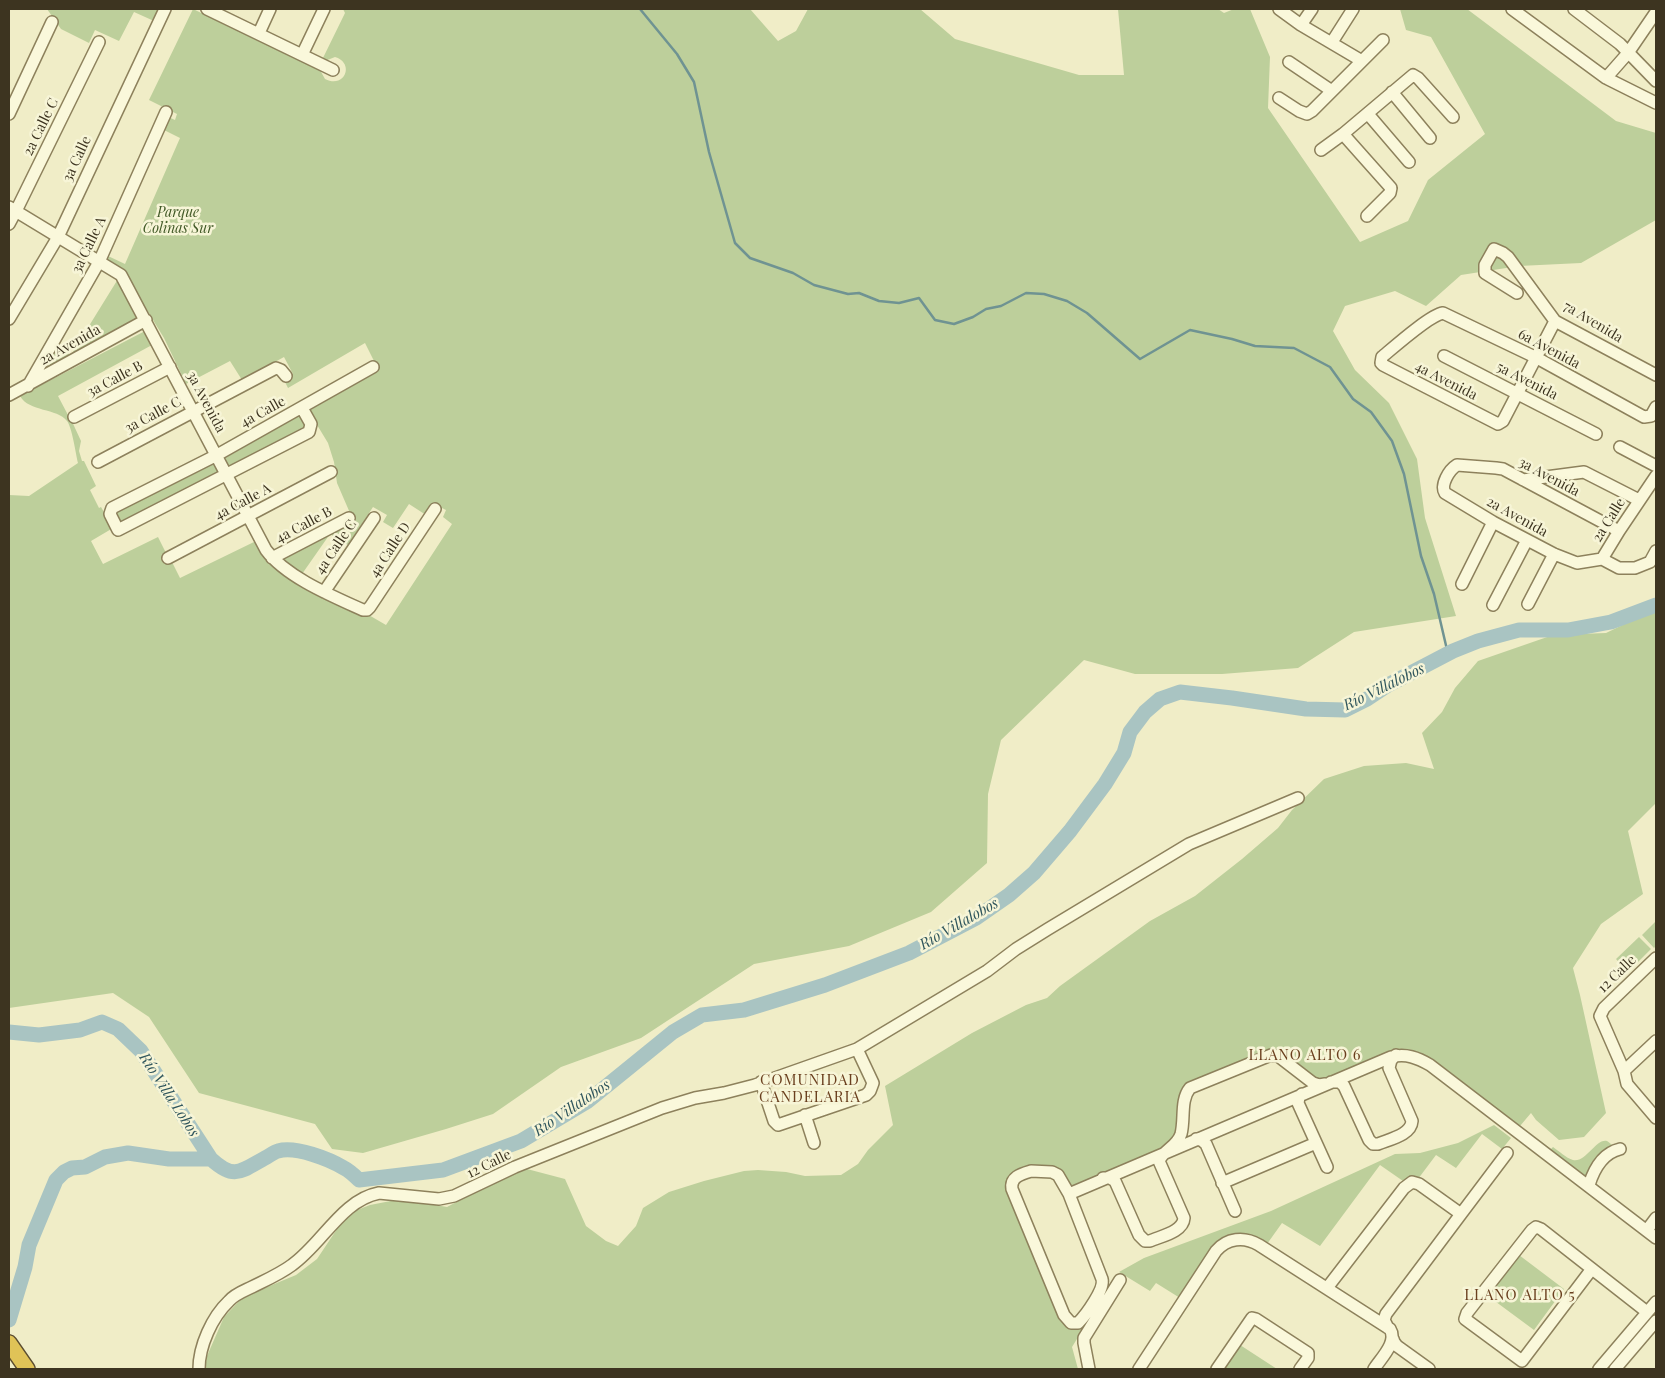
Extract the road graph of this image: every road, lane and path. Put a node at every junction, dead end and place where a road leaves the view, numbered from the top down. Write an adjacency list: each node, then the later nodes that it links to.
1 (164, 9): 40 (street, 3a Calle)
2 (270, 9): 14 (street)
3 (324, 9): 19 (street)
4 (1278, 9): 12 (street)
5 (1312, 9): 12 (street)
6 (1353, 9): 17 (street)
7 (1512, 9): 23 (street)
8 (1574, 9): 18 (street)
9 (213, 10): 14 (street)
10 (1656, 12): 13 (street)
11 (52, 22): 30 (street)
12 (1301, 24): 17 (street)
13 (1653, 25): 18 (street)
14 (258, 33): 19 (street)
15 (1383, 40): 20 (street)
16 (99, 42): 37 (street, 2a Calle C)
17 (1332, 42): 20 (street)
18 (1628, 53): 23 (street); 24 (street)
19 (302, 55): 22 (street)
20 (1362, 61): 25 (street)
21 (1289, 62): 25 (street)
22 (333, 70)
23 (1606, 78): 28 (street)
24 (1656, 81)
25 (1332, 90): 27 (street)
26 (1392, 92): 31 (street); 32 (street); 34 (street)
27 (1279, 98)
28 (1656, 102)
29 (166, 112): 41 (street, 3a Calle A)
30 (9, 114)
31 (1368, 114): 33 (street); 36 (street)
32 (1453, 117)
33 (1343, 134): 35 (street); 38 (street)
34 (1430, 138)
35 (1321, 150)
36 (1409, 162)
37 (12, 209): 39 (street, 2a Calle C); 40 (street, 3a Avenida)
38 (1367, 216)
39 (9, 224)
40 (58, 236): 41 (street, 3a Avenida); 43 (street, 3a Calle)
41 (99, 262): 44 (street, 3a Avenida); 53 (street, 3a Calle A)
42 (1517, 294): 45 (street, 7a Avenida)
43 (9, 318)
44 (146, 320): 49 (street, 3a Avenida); 53 (street, 2a Avenida)
45 (1555, 321): 47 (street); 51 (street, 7a Avenida)
46 (1444, 356): 54 (street, 5a Avenida)
47 (1537, 358): 48 (street, 6a Avenida); 54 (street); 56 (street, 6a Avenida)
48 (1383, 365): 54 (street, 4a Avenida)
49 (170, 367): 58 (street, 3a Avenida); 59 (street, 3a Calle B)
50 (373, 368): 57 (street, 4a Calle)
51 (1656, 375)
52 (286, 376): 58 (street, 3a Calle C)
53 (28, 386): 55 (street, 2a Avenida)
54 (1518, 393): 60 (street, 5a Avenida)
55 (9, 395)
56 (1656, 407)
57 (302, 408): 62 (street, 4a Calle); 66 (street)
58 (193, 411): 62 (street, 3a Avenida); 63 (street, 3a Calle C)
59 (74, 417)
60 (1596, 434)
61 (1620, 447): 64 (street)
62 (217, 455): 66 (street, 3a Avenida); 66 (street, 4a Calle)
63 (98, 462)
64 (1656, 466)
65 (331, 472): 72 (street, 4a Calle A)
66 (227, 474): 72 (street, 3a Avenida)
67 (1656, 476): 70 (street, 2a Calle)
68 (1523, 480): 69 (street, 3a Avenida); 70 (street); 76 (street, 3a Avenida)
69 (1445, 493): 75 (street, 2a Avenida)
70 (1639, 500): 76 (street, 2a Calle)
71 (435, 509): 88 (street, 4a Calle D)
72 (249, 516): 80 (street, 4a Calle A); 81 (street, 3a Avenida)
73 (349, 518): 81 (street, 4a Calle B)
74 (374, 518): 85 (street, 4a Calle C)
75 (1493, 522): 77 (street, 2a Avenida); 84 (street)
76 (1619, 531): 82 (street, 2a Calle)
77 (1527, 540): 79 (street, 2a Avenida); 87 (street)
78 (1656, 551): 82 (street)
79 (1554, 554): 83 (street, 2a Avenida); 86 (street)
80 (168, 558)
81 (272, 558): 85 (street, 3a Avenida)
82 (1602, 559): 83 (street, 2a Calle)
83 (1577, 563)
84 (1462, 584)
85 (324, 592): 88 (street, 3a Avenida)
86 (1528, 604)
87 (1493, 605)
88 (370, 607)
89 (1298, 798): 92 (street, 12 Calle)
90 (1656, 958): 94 (street, 12 Calle)
91 (1656, 1041): 94 (street)
92 (857, 1049): 95 (street, 12 Calle); 98 (street)
93 (1396, 1056): 96 (street); 96 (street); 109 (street)
94 (1624, 1071): 99 (street)
95 (761, 1082): 98 (street); 124 (street, 12 Calle)
96 (1328, 1083): 97 (street); 104 (street)
97 (1302, 1094): 100 (street); 102 (street)
98 (804, 1115): 101 (street)
99 (1656, 1118)
100 (1196, 1139): 104 (street); 108 (street)
101 (814, 1143)
102 (1316, 1143): 106 (street); 108 (street)
103 (1620, 1149): 109 (street)
104 (1168, 1151): 107 (street); 107 (street)
105 (1507, 1153): 112 (street)
106 (1327, 1167)
107 (1104, 1178): 110 (street)
108 (1222, 1183): 111 (street)
109 (1589, 1185): 114 (street)
110 (1069, 1194): 110 (street)
111 (1234, 1211)
112 (1461, 1214): 117 (street); 121 (street)
113 (1656, 1218): 114 (street)
114 (1652, 1234)
115 (1591, 1270): 115 (street); 119 (street)
116 (1120, 1280): 125 (street)
117 (1328, 1288): 121 (street); 126 (street)
118 (1656, 1302): 119 (street)
119 (1647, 1312): 131 (street)
120 (1656, 1321): 132 (street)
121 (1390, 1333): 129 (street); 130 (street)
122 (9, 1343): 123 (highway)
123 (27, 1369)
124 (199, 1369)
125 (1089, 1369)
126 (1139, 1369)
127 (1217, 1369): 128 (street)
128 (1300, 1369)
129 (1374, 1369)
130 (1429, 1369)
131 (1599, 1369)
132 (1615, 1369)

